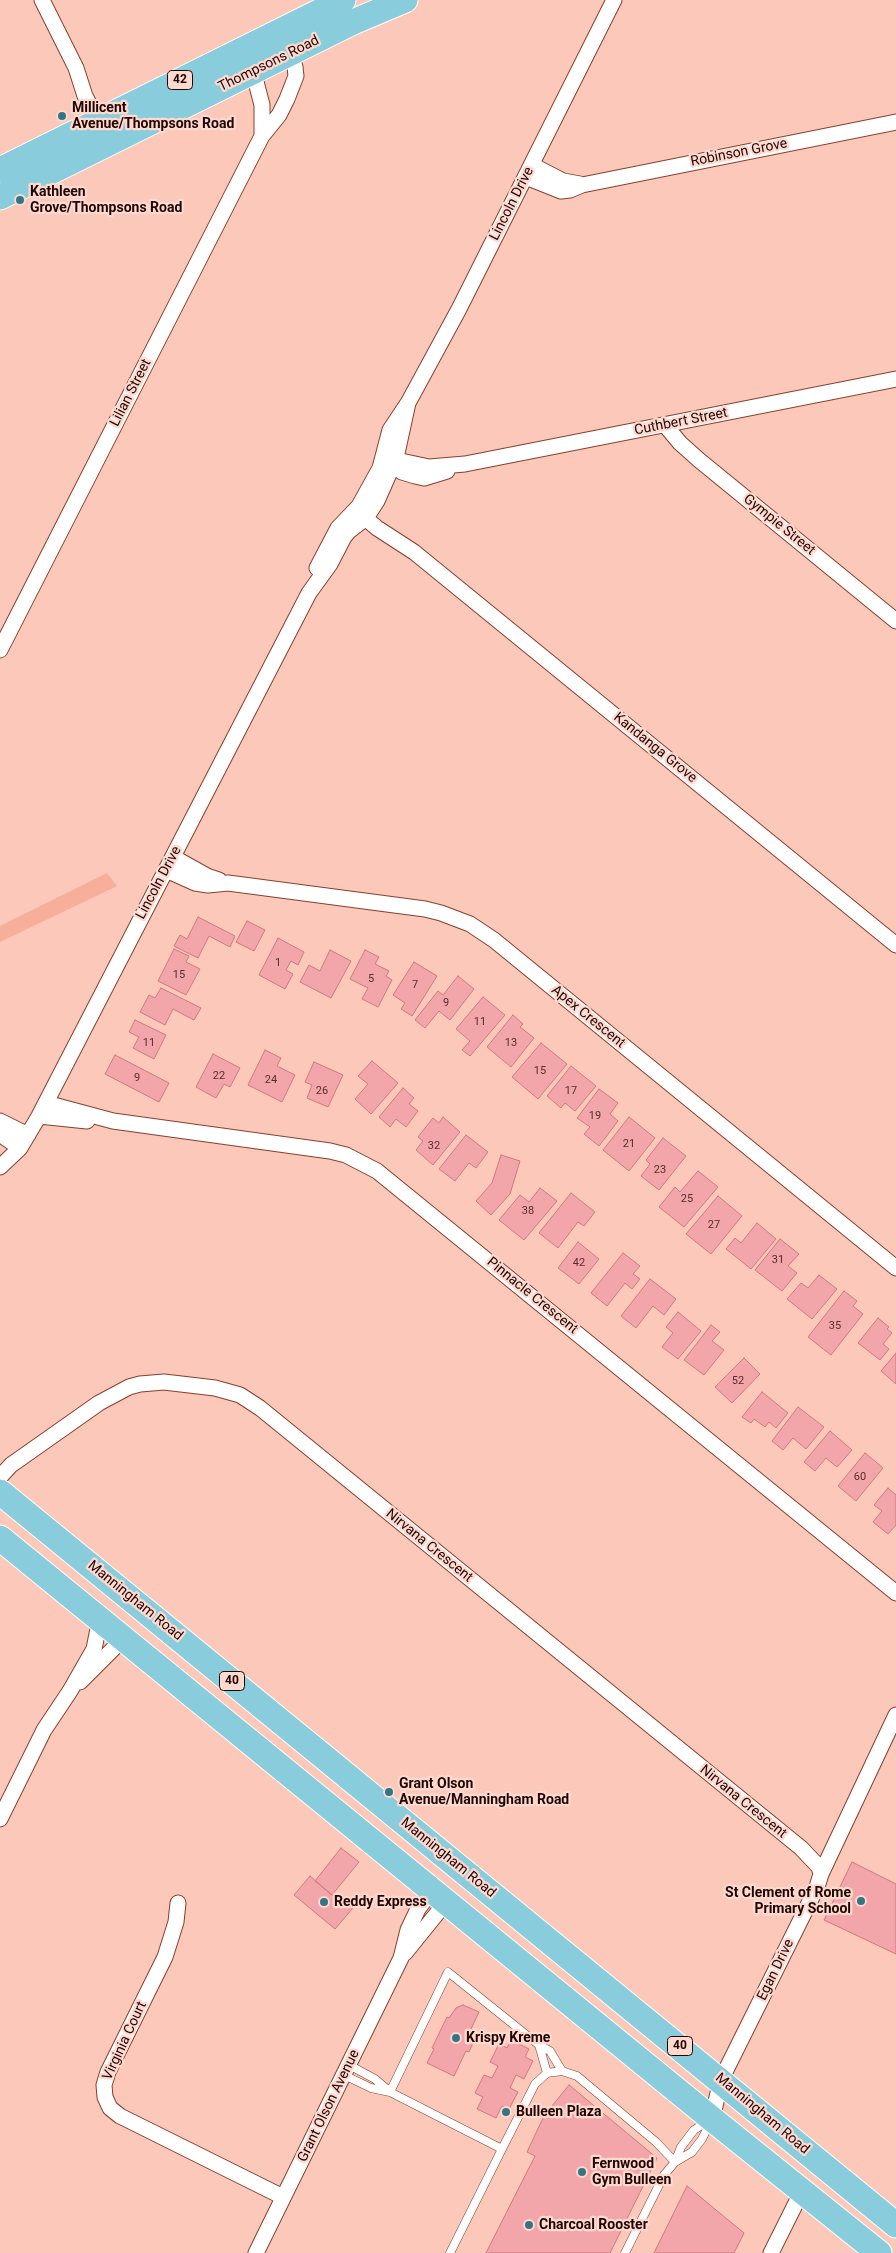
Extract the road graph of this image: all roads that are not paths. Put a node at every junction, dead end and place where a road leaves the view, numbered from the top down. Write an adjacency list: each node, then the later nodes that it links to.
1 (42, 0): 8 (street)
2 (344, 0): 5 (main road, Thompsons Road / 42)
3 (405, 0): 6 (main road, Thompsons Road / 42)
4 (613, 1): 13 (street, Lincoln Drive)
5 (263, 39): 6 (street); 7 (street, Lilian Street); 8 (main road, Thompsons Road / 42)
6 (290, 53): 7 (main road, Thompsons Road / 42); 10 (street, Lilian Street)
7 (255, 70): 10 (street, Lilian Street); 11 (main road, Thompsons Road / 42)
8 (103, 119): 11 (main road); 12 (main road, Thompsons Road / 42)
9 (896, 122): 13 (street, Robinson Grove)
10 (262, 136): 20 (street, Lilian Street)
11 (114, 141): 14 (main road, Thompsons Road / 42)
12 (0, 170)
13 (529, 171): 17 (street, Lincoln Drive)
14 (0, 197)
15 (896, 379): 16 (street, Cuthbert Street)
16 (665, 425): 17 (street, Cuthbert Street); 19 (street, Gympie Street)
17 (391, 460): 18 (street, Lincoln Drive)
18 (365, 512): 21 (street, Lincoln Drive); 22 (street, Kandanga Grove)
19 (896, 621)
20 (0, 650)
21 (170, 864): 23 (street, Lincoln Drive); 28 (street, Apex Crescent)
22 (896, 945)
23 (42, 1109): 26 (street, Lincoln Drive); 33 (street, Pinnacle Crescent)
24 (0, 1121): 26 (street)
25 (0, 1134): 26 (street)
26 (24, 1141): 27 (street, Lincoln Drive)
27 (0, 1167)
28 (896, 1268)
29 (0, 1477): 40 (street, Nirvana Crescent)
30 (0, 1492): 31 (main road, Manningham Road / 40)
31 (28, 1515): 35 (main road); 39 (main road, Manningham Road / 40)
32 (0, 1538): 34 (main road)
33 (896, 1593)
34 (100, 1619): 35 (main road); 36 (street)
35 (124, 1638): 36 (street); 41 (main road)
36 (70, 1691): 38 (street)
37 (896, 1715): 40 (street, Egan Drive)
38 (0, 1819)
39 (464, 1870): 41 (main road, Grant Olson Avenue); 47 (main road, Manningham Road / 40)
40 (821, 1874): 47 (street, Egan Drive)
41 (440, 1895): 44 (street, Grant Olson Avenue); 49 (main road)
42 (178, 1903): 53 (street, Virginia Court)
43 (539, 2045): 45 (lane); 46 (lane); 48 (lane)
44 (346, 2070): 48 (lane); 53 (street, Grant Olson Avenue)
45 (562, 2070): 46 (lane); 51 (lane)
46 (547, 2073): 50 (lane)
47 (721, 2080): 49 (street, Egan Drive); 54 (main road, Manningham Road / 40)
48 (390, 2092): 50 (lane)
49 (712, 2119): 51 (lane); 51 (lane); 52 (main road)
50 (502, 2149): 56 (lane)
51 (676, 2162): 57 (lane)
52 (802, 2191): 58 (street); 59 (main road)
53 (283, 2197): 55 (street, Grant Olson Avenue)
54 (896, 2225)
55 (256, 2253)
56 (450, 2253)
57 (625, 2253)
58 (771, 2253)
59 (879, 2253)

